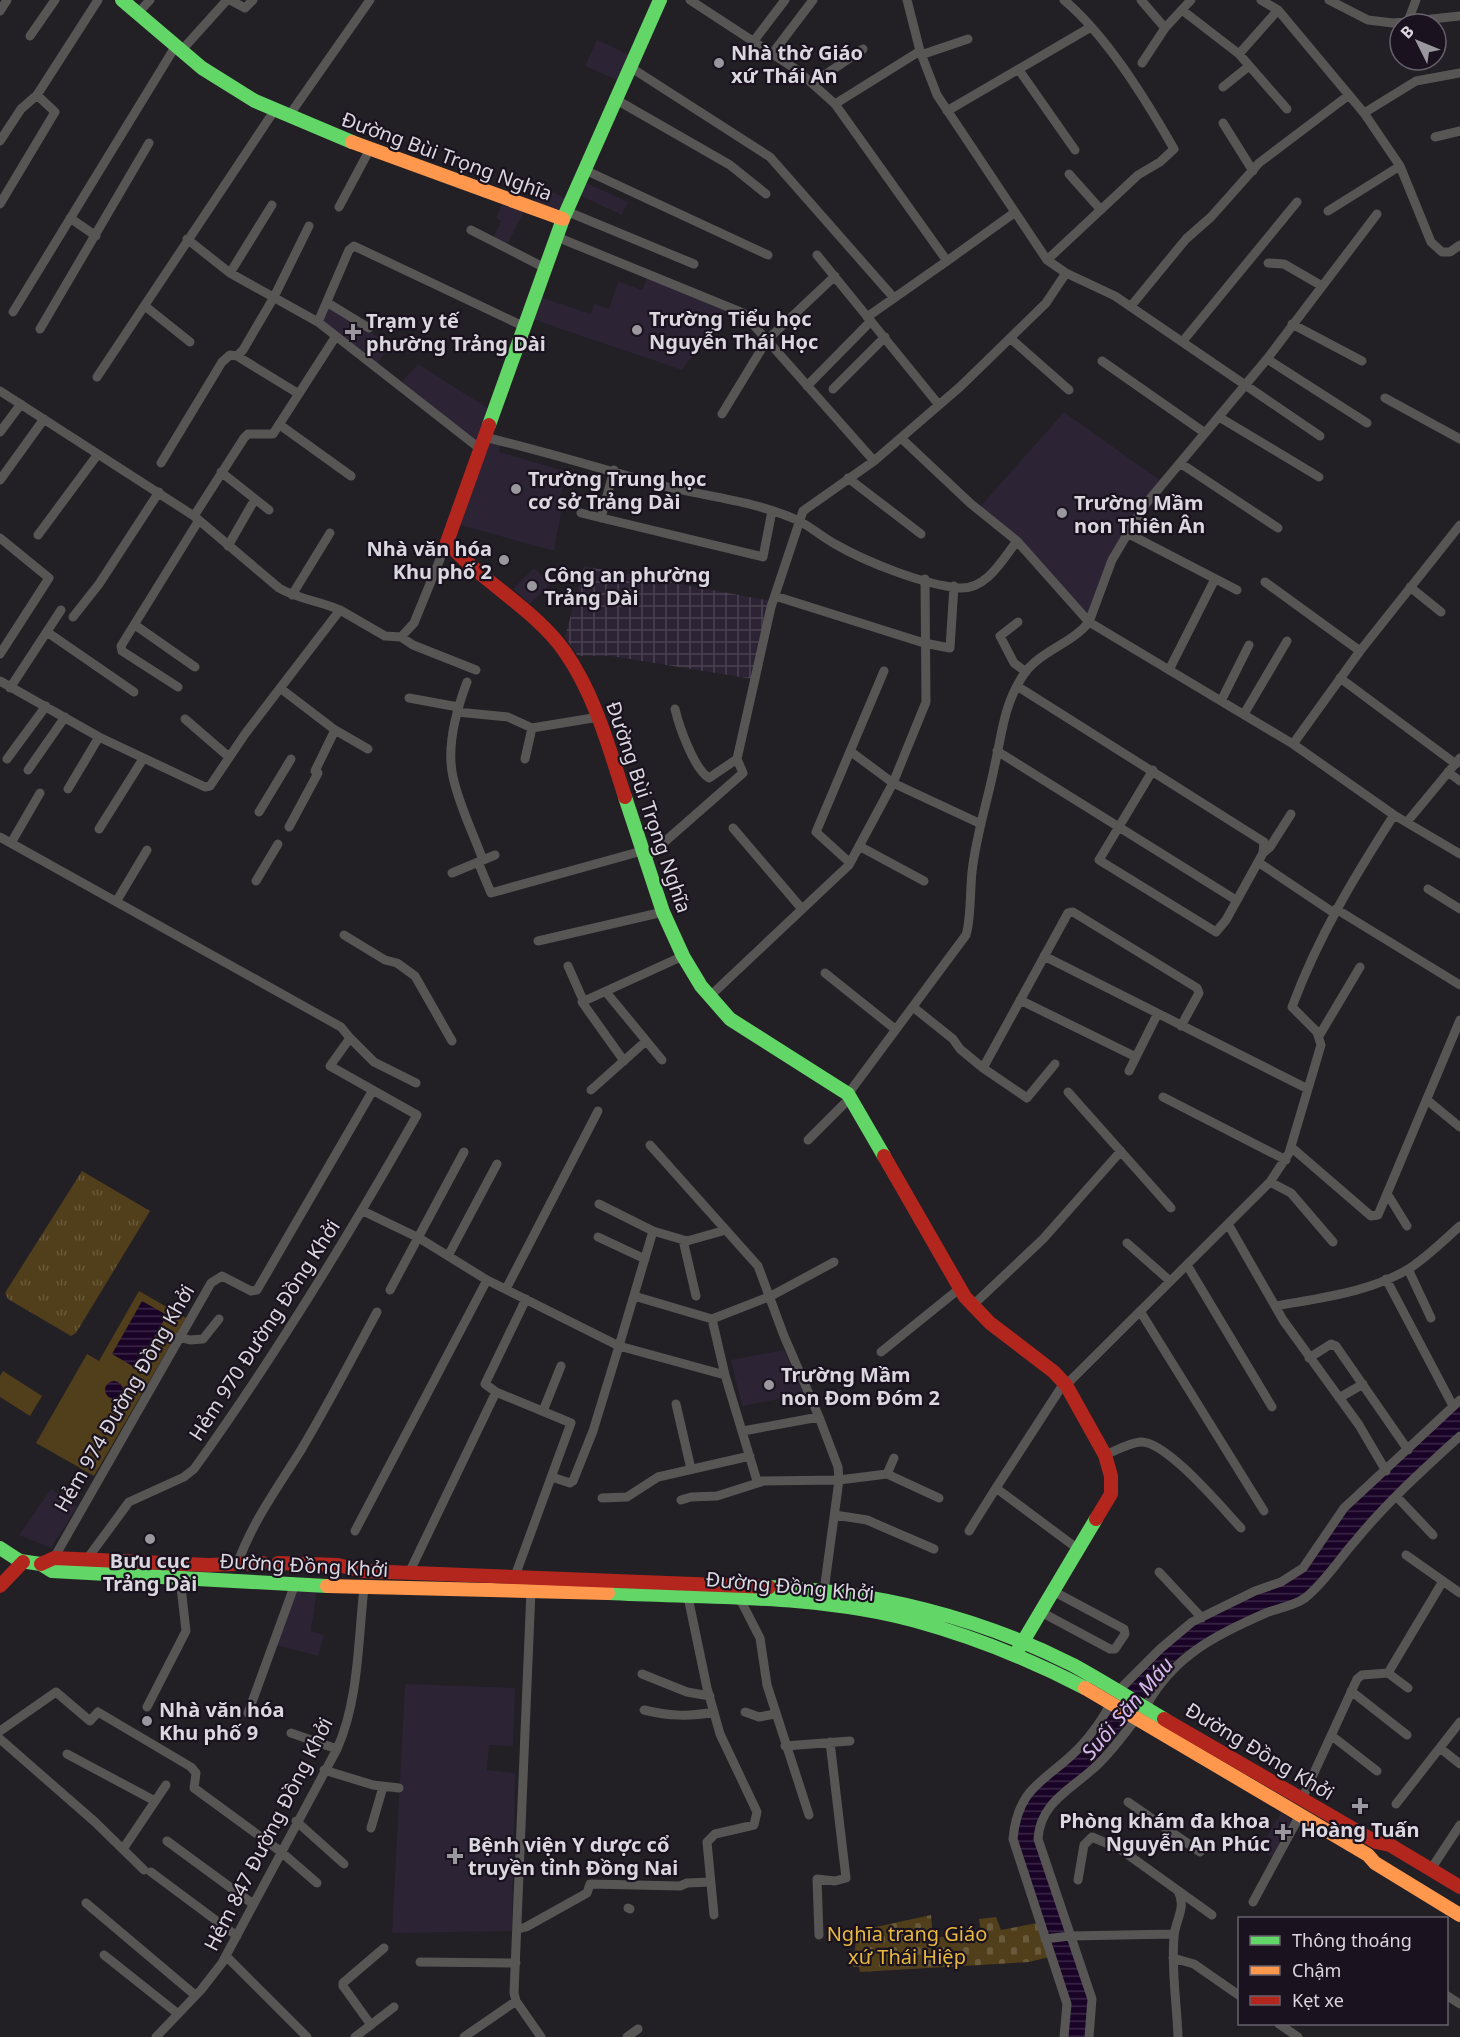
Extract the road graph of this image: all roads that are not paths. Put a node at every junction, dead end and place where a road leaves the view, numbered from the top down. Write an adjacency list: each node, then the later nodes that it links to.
1 (7, 0): 21 (street)
2 (55, 0): 26 (street)
3 (98, 0): 41 (street)
4 (122, 0): 22 (main road, Đường Bùi Trọng Nghĩa)
5 (150, 0): 22 (street)
6 (229, 0): 7 (street); 29 (street)
7 (253, 0)
8 (370, 0): 49 (street)
9 (660, 0): 36 (main road)
10 (690, 0): 28 (street)
11 (785, 0): 28 (street)
12 (813, 0): 32 (street)
13 (908, 0): 31 (street)
14 (1064, 0): 24 (street)
15 (1141, 0): 25 (street)
16 (1191, 0): 19 (street)
17 (1261, 0): 20 (street)
18 (1329, 0): 23 (street)
19 (1182, 10): 25 (street); 33 (street)
20 (1278, 10): 33 (street); 42 (street)
21 (0, 11)
22 (137, 14): 29 (main road, Đường Bùi Trọng Nghĩa)
23 (1388, 22)
24 (1091, 27): 37 (street); 66 (street)
25 (1165, 28): 34 (street)
26 (30, 36)
27 (968, 39): 31 (street)
28 (753, 42): 32 (street)
29 (178, 49): 46 (main road, Đường Bùi Trọng Nghĩa); 71 (street)
30 (863, 49): 39 (street)
31 (920, 53): 44 (street); 47 (street)
32 (772, 54): 39 (street)
33 (1239, 54): 35 (street)
34 (1142, 63)
35 (1249, 66): 40 (street); 45 (street)
36 (630, 67): 43 (main road); 90 (street)
37 (1019, 70): 47 (street); 56 (street)
38 (1460, 73): 48 (street)
39 (813, 83): 44 (street)
40 (1223, 87)
41 (37, 95): 53 (street); 63 (street)
42 (1349, 95): 48 (street); 59 (street)
43 (615, 99): 58 (main road); 61 (street)
44 (835, 104): 81 (street)
45 (1287, 109)
46 (274, 111): 49 (main road, Đường Bùi Trọng Nghĩa); 76 (street)
47 (947, 111): 68 (street)
48 (1364, 113): 57 (street)
49 (288, 117): 55 (main road, Đường Bùi Trọng Nghĩa)
50 (1223, 123): 59 (street)
51 (1460, 131): 52 (street)
52 (1435, 137)
53 (0, 141)
54 (149, 143): 74 (street)
55 (371, 147): 65 (street); 70 (main road, Đường Bùi Trọng Nghĩa)
56 (1076, 150)
57 (1400, 166): 67 (street); 77 (street)
58 (585, 170): 70 (main road); 78 (street)
59 (1252, 171): 93 (street)
60 (1070, 174): 66 (street)
61 (766, 194)
62 (1297, 202): 105 (street)
63 (0, 204)
64 (272, 205): 85 (street)
65 (339, 207)
66 (1101, 210): 80 (street)
67 (1328, 211)
68 (1014, 213): 80 (street); 81 (street)
69 (1377, 214): 88 (street)
70 (565, 215): 75 (main road, Đường Bùi Trọng Nghĩa); 83 (street)
71 (70, 218): 74 (street); 94 (street)
72 (309, 226): 89 (street)
73 (471, 230): 84 (street)
74 (96, 236): 100 (street)
75 (557, 237): 84 (main road, Đường Bùi Trọng Nghĩa); 104 (street)
76 (187, 240): 85 (street); 92 (street)
77 (1460, 245)
78 (768, 255)
79 (817, 255): 87 (street)
80 (1047, 260): 86 (street)
81 (946, 261): 90 (street)
82 (1268, 263): 88 (street)
83 (694, 264)
84 (545, 268): 98 (main road, Đường Bùi Trọng Nghĩa)
85 (230, 273): 89 (street)
86 (1066, 273): 93 (street); 103 (street)
87 (834, 276): 95 (street); 104 (street)
88 (1322, 286): 97 (street)
89 (274, 297): 96 (street); 107 (street)
90 (894, 298): 95 (street)
91 (328, 303): 96 (street); 98 (street); 99 (street)
92 (145, 306): 106 (street); 111 (street)
93 (1131, 306): 105 (street)
94 (13, 312)
95 (869, 319): 102 (street); 112 (street)
96 (318, 322): 101 (street)
97 (1292, 324): 108 (street); 110 (street)
98 (525, 327): 131 (main road, Đường Bùi Trọng Nghĩa)
99 (369, 328)
100 (40, 329)
101 (336, 336): 117 (street); 131 (street)
102 (885, 337): 114 (street); 120 (street)
103 (1011, 338): 115 (street); 120 (street)
104 (767, 340): 112 (street); 121 (street)
105 (1183, 341): 113 (street)
106 (190, 342)
107 (237, 356): 117 (street); 134 (street)
108 (1267, 359): 113 (street); 124 (street)
109 (1102, 361): 127 (street)
110 (1362, 361)
111 (97, 377)
112 (807, 386): 133 (street)
113 (1245, 386): 122 (street); 128 (street)
114 (833, 390)
115 (1069, 390)
116 (0, 391): 119 (street)
117 (299, 394): 125 (street)
118 (1385, 398): 130 (street)
119 (21, 404): 123 (street); 126 (street)
120 (939, 405): 129 (street)
121 (722, 414)
122 (1219, 417): 127 (street); 139 (street)
123 (44, 419): 132 (street); 141 (street)
124 (1367, 423)
125 (280, 425): 137 (street); 138 (street)
126 (0, 432)
127 (1205, 433): 135 (street)
128 (1320, 436)
129 (901, 438): 133 (street); 158 (street)
130 (1460, 439)
131 (482, 442): 136 (street); 157 (main road, Đường Bùi Trọng Nghĩa)
132 (98, 454): 142 (street); 155 (street)
133 (874, 461): 140 (street)
134 (161, 463)
135 (1180, 463): 151 (street); 153 (street)
136 (614, 470): 145 (street); 148 (street)
137 (221, 472): 143 (street); 147 (street)
138 (351, 476)
139 (1319, 477)
140 (848, 478): 149 (street); 154 (street)
141 (0, 480)
142 (159, 492): 147 (street); 171 (street)
143 (255, 499): 144 (street); 159 (street)
144 (269, 510)
145 (772, 511): 148 (street); 149 (street)
146 (581, 513): 148 (street)
147 (196, 518): 159 (street); 174 (street)
148 (601, 518)
149 (798, 520): 160 (street); 167 (street)
150 (1460, 525): 164 (street)
151 (1278, 528)
152 (330, 533): 166 (street)
153 (1127, 533): 161 (street); 173 (street)
154 (921, 534)
155 (38, 535)
156 (0, 538): 181 (street)
157 (447, 542): 176 (street); 202 (main road, Đường Bùi Trọng Nghĩa)
158 (1017, 542): 163 (street); 173 (street)
159 (228, 546): 166 (street)
160 (925, 579): 163 (street); 178 (street)
161 (1215, 579): 165 (street); 184 (street)
162 (1265, 582): 180 (street)
163 (954, 586): 178 (street)
164 (1410, 587): 170 (street); 180 (street)
165 (1237, 591)
166 (292, 595): 169 (street)
167 (775, 596): 178 (street); 216 (street)
168 (61, 610): 175 (street)
169 (340, 610): 176 (street); 193 (street)
170 (1441, 612)
171 (73, 617)
172 (1018, 622): 186 (street)
173 (1089, 622): 184 (street); 186 (street)
174 (135, 625): 182 (street); 191 (street)
175 (47, 632): 192 (street); 194 (street)
176 (401, 637): 183 (street)
177 (1287, 641): 200 (street)
178 (924, 643): 222 (street)
179 (1249, 645): 196 (street)
180 (1360, 651): 187 (street)
181 (0, 654)
182 (195, 667)
183 (476, 670)
184 (1169, 670): 196 (street)
185 (884, 671): 209 (street)
186 (1026, 672): 190 (street)
187 (1340, 678): 207 (street); 217 (street)
188 (0, 681): 192 (street)
189 (467, 682): 199 (street)
190 (1017, 686): 210 (street); 219 (street)
191 (178, 687)
192 (9, 688): 197 (street)
193 (280, 688): 205 (street); 211 (street)
194 (134, 692)
195 (409, 698): 199 (street)
196 (1221, 701): 200 (street)
197 (46, 706): 201 (street); 212 (street)
198 (675, 709): 216 (street)
199 (457, 710): 204 (street); 243 (street)
200 (1244, 714): 207 (street)
201 (65, 717): 206 (street); 218 (street)
202 (599, 717): 204 (street); 242 (main road, Đường Bùi Trọng Nghĩa)
203 (185, 719): 211 (street)
204 (532, 728): 215 (street)
205 (335, 730): 208 (street); 230 (street)
206 (99, 737): 213 (street); 223 (street)
207 (1293, 744): 227 (street)
208 (368, 749)
209 (850, 751): 222 (street); 245 (street)
210 (997, 751): 229 (street); 231 (street)
211 (230, 757): 213 (street)
212 (7, 759)
213 (143, 759): 233 (street)
214 (291, 759): 225 (street)
215 (525, 759)
216 (737, 759): 242 (street)
217 (1458, 761): 220 (street)
218 (28, 770)
219 (1153, 770): 231 (street); 239 (street)
220 (1448, 772): 221 (street); 228 (street)
221 (1460, 781)
222 (893, 783): 229 (street); 237 (street)
223 (68, 789)
224 (40, 793): 235 (street)
225 (259, 812)
226 (1292, 814): 239 (street)
227 (1394, 815): 228 (street); 254 (street)
228 (1407, 822): 240 (street)
229 (981, 824): 268 (street)
230 (289, 827)
231 (1118, 827): 250 (street); 250 (street)
232 (733, 828): 252 (street)
233 (99, 829)
234 (0, 837): 235 (street)
235 (11, 843): 251 (street)
236 (278, 844): 247 (street)
237 (859, 846): 245 (street); 248 (street)
238 (147, 850): 251 (street)
239 (1263, 853): 244 (street)
240 (1460, 854)
241 (495, 855): 243 (street)
242 (644, 855): 243 (street); 255 (main road, Đường Bùi Trọng Nghĩa)
243 (480, 861): 246 (street)
244 (1258, 862): 250 (street); 254 (street)
245 (850, 863): 252 (street)
246 (452, 873)
247 (256, 881)
248 (924, 881)
249 (1428, 889): 253 (street)
250 (1236, 900)
251 (116, 902): 274 (street)
252 (802, 909): 265 (street)
253 (1460, 909)
254 (1335, 911): 263 (street); 273 (street)
255 (663, 912): 257 (street); 258 (main road, Đường Bùi Trọng Nghĩa)
256 (344, 935): 275 (street)
257 (538, 941)
258 (683, 956): 264 (street); 265 (main road, Đường Bùi Trọng Nghĩa)
259 (1044, 956): 267 (street); 269 (street); 271 (street)
260 (568, 966): 266 (street)
261 (1360, 967): 273 (street)
262 (825, 973): 272 (street)
263 (1460, 985)
264 (606, 992): 266 (street); 276 (street)
265 (710, 997): 288 (main road, Đường Bùi Trọng Nghĩa)
266 (583, 1000): 279 (street)
267 (1020, 1000): 277 (street); 281 (street)
268 (912, 1007): 272 (street); 281 (street)
269 (1157, 1015): 271 (street); 277 (street)
270 (1460, 1020): 290 (street)
271 (1181, 1026): 284 (street)
272 (895, 1029): 288 (street)
273 (1319, 1036): 284 (street)
274 (350, 1038): 283 (street); 285 (street)
275 (452, 1041)
276 (646, 1041): 278 (street); 279 (street)
277 (1136, 1057): 282 (street)
278 (662, 1060)
279 (624, 1061): 286 (street)
280 (1055, 1064): 281 (street)
281 (983, 1068)
282 (1129, 1071)
283 (416, 1083)
284 (1308, 1089): 295 (street)
285 (373, 1090): 304 (street, Hẻm 970 Đường Đồng Khởi); 337 (street, Hẻm 974 Đường Đồng Khởi)
286 (591, 1090)
287 (1068, 1092): 296 (street)
288 (849, 1096): 293 (street); 324 (main road, Đường Bùi Trọng Nghĩa)
289 (1163, 1096): 298 (street)
290 (1427, 1100): 292 (street); 301 (street)
291 (598, 1111): 323 (street)
292 (1460, 1127)
293 (808, 1140)
294 (650, 1145): 308 (street)
295 (1291, 1147): 298 (street); 301 (street)
296 (1120, 1151): 303 (street); 330 (street)
297 (464, 1152): 311 (street)
298 (1286, 1160): 300 (street)
299 (497, 1164): 315 (street)
300 (1270, 1182): 305 (street); 313 (street)
301 (1388, 1195): 306 (street)
302 (599, 1204): 309 (street)
303 (1171, 1208)
304 (363, 1211): 311 (street); 379 (street, Hẻm 970 Đường Đồng Khởi)
305 (1228, 1224): 318 (street); 331 (street)
306 (1407, 1226)
307 (1460, 1226): 319 (street)
308 (726, 1230): 312 (street); 328 (street)
309 (653, 1231): 312 (street); 316 (street)
310 (598, 1237): 316 (street)
311 (418, 1238): 315 (street); 325 (street)
312 (683, 1240): 327 (street)
313 (1333, 1242)
314 (1127, 1243): 322 (street)
315 (448, 1256): 321 (street)
316 (645, 1259): 326 (street)
317 (834, 1262): 328 (street)
318 (1187, 1265): 322 (street); 349 (street)
319 (1408, 1269): 320 (street); 334 (street)
320 (1386, 1279): 331 (street); 347 (street)
321 (487, 1280): 323 (street); 372 (street)
322 (1170, 1281): 332 (street)
323 (506, 1288): 329 (street)
324 (959, 1288): 330 (main road, Đường Bùi Trọng Nghĩa); 339 (street)
325 (390, 1290)
326 (634, 1296): 336 (street); 338 (street)
327 (696, 1296)
328 (771, 1296): 336 (street); 351 (street)
329 (526, 1299): 338 (street); 345 (street)
330 (972, 1306): 343 (main road, Đường Bùi Trọng Nghĩa)
331 (1276, 1306): 340 (street)
332 (1140, 1311): 343 (street); 369 (street)
333 (377, 1312): 381 (street)
334 (1431, 1318)
335 (219, 1319): 337 (street)
336 (712, 1319): 342 (street)
337 (179, 1337): 382 (street, Hẻm 974 Đường Đồng Khởi)
338 (618, 1346): 342 (street); 361 (street)
339 (881, 1352)
340 (1310, 1358): 344 (street); 346 (street)
341 (561, 1366): 350 (street)
342 (725, 1375): 352 (street)
343 (1065, 1384): 355 (main road, Đường Bùi Trọng Nghĩa); 364 (street)
344 (1363, 1384): 346 (street); 354 (street)
345 (496, 1392): 350 (street); 386 (street)
346 (1339, 1398): 359 (street)
347 (1457, 1403): 354 (street)
348 (676, 1404): 358 (street)
349 (1272, 1407)
350 (543, 1411): 361 (street)
351 (819, 1417): 352 (street); 362 (street)
352 (743, 1431): 356 (street)
353 (1460, 1436): 365 (street)
354 (1408, 1450): 359 (street)
355 (1105, 1455): 371 (street); 376 (main road, Đường Bùi Trọng Nghĩa)
356 (750, 1456): 358 (street); 363 (street)
357 (894, 1458): 360 (street)
358 (691, 1469): 366 (street)
359 (1386, 1472): 400 (street)
360 (887, 1474): 362 (street); 367 (street)
361 (552, 1477): 387 (street)
362 (839, 1480): 363 (street); 370 (street)
363 (761, 1482): 368 (street)
364 (996, 1488): 373 (street); 376 (street)
365 (1397, 1497): 374 (street); 408 (street)
366 (602, 1498)
367 (939, 1498)
368 (681, 1500)
369 (1264, 1511)
370 (835, 1515): 377 (street); 394 (street)
371 (1241, 1528)
372 (355, 1531)
373 (969, 1531)
374 (1433, 1535)
375 (0, 1548): 380 (main road, Đường Đồng Khởi)
376 (1078, 1549): 395 (main road, Đường Bùi Trọng Nghĩa)
377 (934, 1550)
378 (1406, 1555): 390 (street)
379 (87, 1559): 382 (main road, Đường Đồng Khởi); 383 (main road, Đường Đồng Khởi)
380 (23, 1562): 382 (main road, Đường Đồng Khởi); 389 (main road)
381 (238, 1562): 383 (main road, Đường Đồng Khởi); 384 (main road, Đường Đồng Khởi)
382 (49, 1564): 388 (main road, Đường Đồng Khởi)
383 (209, 1565): 384 (main road, Đường Đồng Khởi)
384 (363, 1571): 386 (main road, Đường Đồng Khởi)
385 (1159, 1572): 400 (street)
386 (410, 1573): 387 (main road, Đường Đồng Khởi)
387 (515, 1576): 391 (main road, Đường Đồng Khởi)
388 (180, 1578): 392 (main road, Đường Đồng Khởi); 409 (street)
389 (1, 1579)
390 (1443, 1581): 396 (street); 402 (street)
391 (532, 1583): 393 (main road, Đường Đồng Khởi); 394 (main road, Đường Đồng Khởi); 397 (main road, Đường Đồng Khởi); 464 (street)
392 (295, 1584): 393 (main road, Đường Đồng Khởi); 413 (street)
393 (364, 1588): 426 (street, Hẻm 847 Đường Đồng Khởi)
394 (824, 1591): 401 (main road, Đường Đồng Khởi)
395 (1053, 1591): 399 (main road, Đường Bùi Trọng Nghĩa); 399 (street)
396 (1460, 1593)
397 (687, 1597): 398 (main road, Đường Đồng Khởi); 406 (street)
398 (740, 1599): 401 (main road, Đường Đồng Khởi); 414 (street)
399 (1041, 1611): 401 (main road, Đường Bùi Trọng Nghĩa)
400 (1203, 1618): 407 (street)
401 (1019, 1649): 407 (main road, Đường Đồng Khởi)
402 (1388, 1673): 404 (street); 405 (street)
403 (642, 1674): 406 (street)
404 (1408, 1688)
405 (1351, 1691): 419 (street); 420 (street)
406 (710, 1696): 411 (street)
407 (1116, 1697): 408 (main road, Đường Đồng Khởi); 415 (main road, Đường Đồng Khởi); 469 (street)
408 (1145, 1706): 434 (main road, Đường Đồng Khởi)
409 (147, 1707)
410 (644, 1710): 411 (street)
411 (714, 1712): 452 (street)
412 (745, 1712): 414 (street)
413 (248, 1713)
414 (776, 1714): 424 (street)
415 (1136, 1718): 439 (main road, Đường Đồng Khởi); 468 (street)
416 (1460, 1722): 425 (street)
417 (0, 1731): 446 (street)
418 (291, 1733): 426 (street)
419 (1407, 1735)
420 (1332, 1736): 430 (street); 434 (street)
421 (0, 1739): 445 (street)
422 (850, 1741): 423 (street)
423 (830, 1742): 424 (street); 466 (street)
424 (785, 1746): 438 (street)
425 (1440, 1748): 428 (street); 437 (street)
426 (337, 1749): 429 (street, Hẻm 847 Đường Đồng Khởi)
427 (67, 1754): 435 (street)
428 (1460, 1764)
429 (324, 1770): 432 (street); 440 (street, Hẻm 847 Đường Đồng Khởi)
430 (1377, 1771)
431 (166, 1785): 435 (street)
432 (383, 1787): 433 (street); 442 (street)
433 (399, 1788)
434 (1302, 1798): 439 (main road); 444 (main road, Đường Đồng Khởi)
435 (155, 1801): 445 (street)
436 (1128, 1802): 447 (street)
437 (1396, 1804)
438 (809, 1815)
439 (1300, 1815): 448 (main road, Đường Đồng Khởi); 457 (street)
440 (296, 1821): 446 (street, Hẻm 847 Đường Đồng Khởi); 449 (street)
441 (1460, 1825): 450 (street)
442 (371, 1828)
443 (167, 1841): 459 (street)
444 (1376, 1842): 450 (main road, Đường Đồng Khởi); 456 (main road)
445 (123, 1849): 467 (street)
446 (280, 1851): 453 (street); 459 (street, Hẻm 847 Đường Đồng Khởi)
447 (1200, 1852)
448 (1368, 1855): 460 (main road); 463 (main road, Đường Đồng Khởi)
449 (344, 1864)
450 (1431, 1869): 454 (main road, Đường Đồng Khởi)
451 (1078, 1880): 455 (street)
452 (711, 1881): 461 (street); 464 (street)
453 (317, 1883)
454 (1460, 1887)
455 (1177, 1889): 462 (street); 465 (street)
456 (1460, 1897)
457 (1253, 1902)
458 (86, 1903): 476 (street)
459 (253, 1904): 467 (street, Hẻm 847 Đường Đồng Khởi)
460 (1460, 1906)
461 (714, 1915)
462 (1212, 1915)
463 (1460, 1915)
464 (518, 1929): 475 (street)
465 (1174, 1934): 468 (street); 473 (street)
466 (819, 1935)
467 (237, 1936): 472 (street, Hẻm 847 Đường Đồng Khởi)
468 (1071, 1936): 469 (street); 492 (street)
469 (1046, 1939): 491 (street)
470 (384, 1948): 481 (street)
471 (104, 1955): 480 (street)
472 (226, 1956): 476 (street, Hẻm 847 Đường Đồng Khởi); 486 (street)
473 (1173, 1958): 477 (street); 484 (street)
474 (420, 1962): 475 (street)
475 (516, 1963): 478 (street)
476 (195, 1995): 480 (street, Hẻm 847 Đường Đồng Khởi)
477 (1238, 1995)
478 (516, 2001): 488 (street); 489 (street)
479 (394, 2007): 481 (street)
480 (177, 2013): 485 (street, Hẻm 847 Đường Đồng Khởi)
481 (371, 2025): 487 (street)
482 (1280, 2025): 493 (street)
483 (638, 2029): 490 (street)
484 (1179, 2036)
485 (156, 2037)
486 (307, 2037)
487 (356, 2037)
488 (464, 2037)
489 (541, 2037)
490 (627, 2037)
491 (1064, 2037)
492 (1089, 2037)
493 (1298, 2037)

